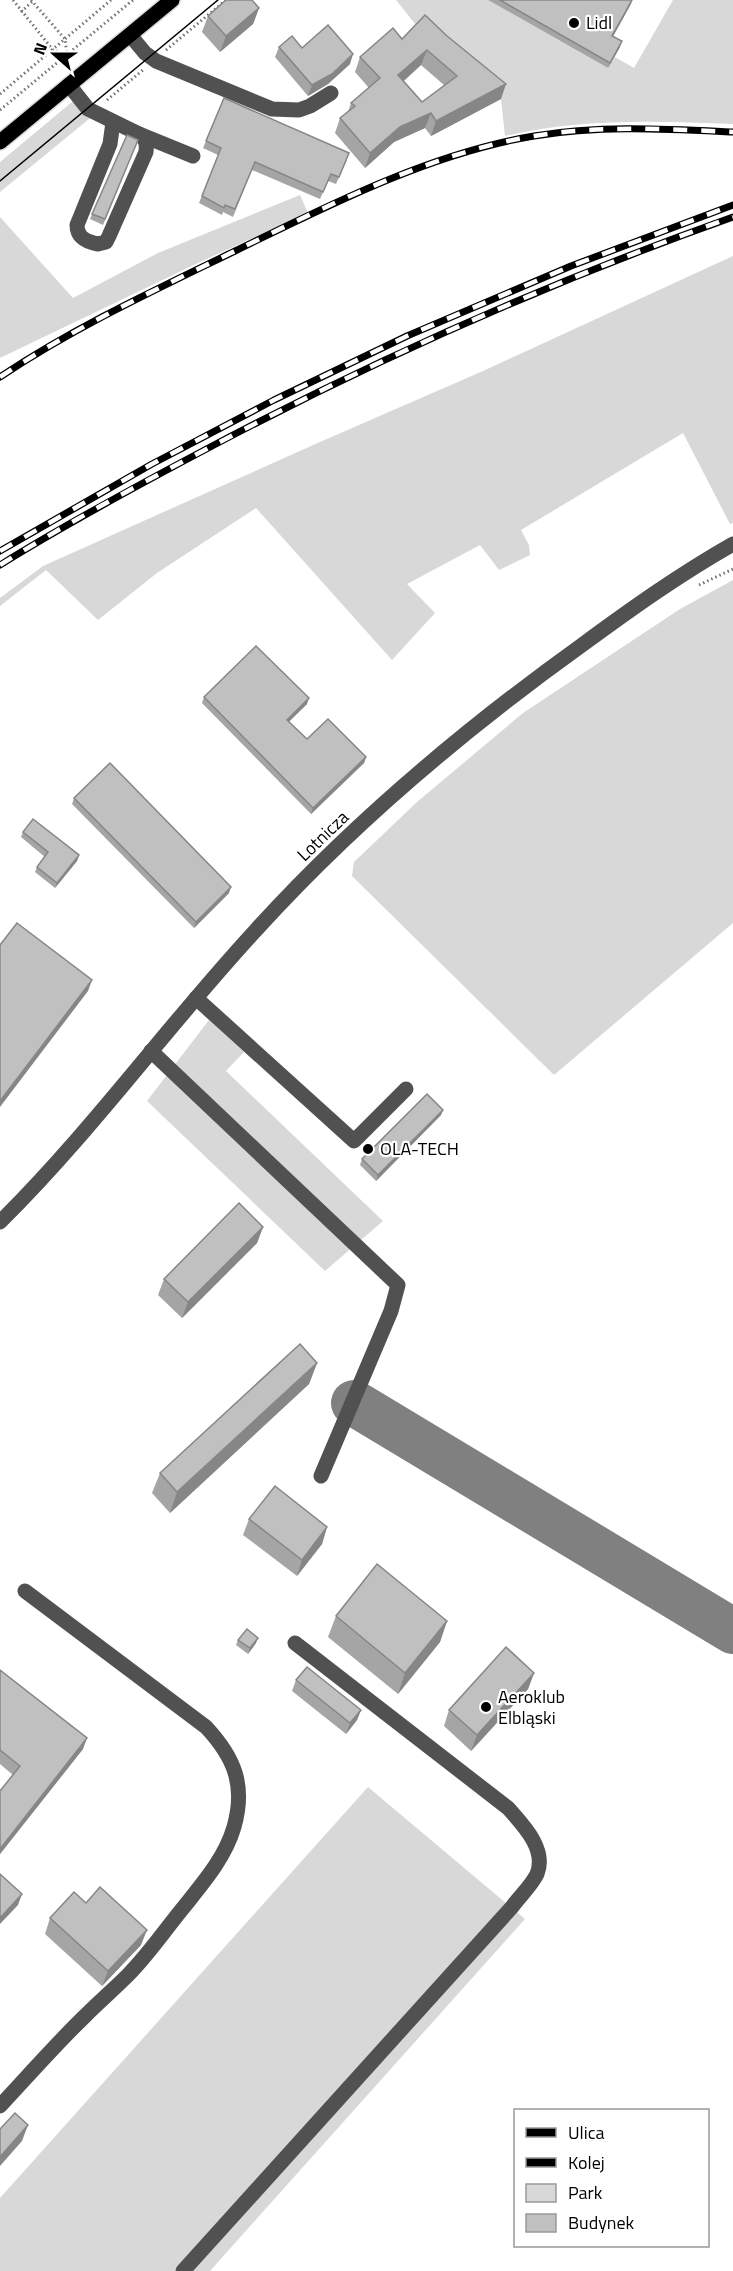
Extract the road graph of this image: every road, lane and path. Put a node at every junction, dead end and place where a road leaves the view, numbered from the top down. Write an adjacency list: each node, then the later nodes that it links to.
1 (13, 0): 6 (path)
2 (111, 0): 8 (path)
3 (133, 0): 10 (path)
4 (172, 0): 7 (main road)
5 (31, 1): 6 (path); 8 (path)
6 (21, 12): 9 (path)
7 (130, 35): 11 (main road); 12 (street)
8 (65, 39): 9 (path); 10 (path)
9 (53, 50): 10 (path); 13 (path)
10 (68, 54): 14 (path)
11 (69, 86): 15 (street); 17 (main road)
12 (331, 93)
13 (0, 94)
14 (0, 110)
15 (113, 122): 16 (street); 16 (street)
16 (139, 134): 18 (street)
17 (0, 142)
18 (193, 156)
19 (733, 544): 22 (street, Lotnicza)
20 (733, 569): 21 (path)
21 (690, 590)
22 (195, 998): 23 (street, Lotnicza); 24 (street)
23 (151, 1051): 25 (street, Lotnicza); 26 (street)
24 (406, 1089)
25 (0, 1222)
26 (321, 1476)
27 (25, 1591): 29 (street)
28 (295, 1643): 30 (street)
29 (0, 2106)
30 (183, 2271)

